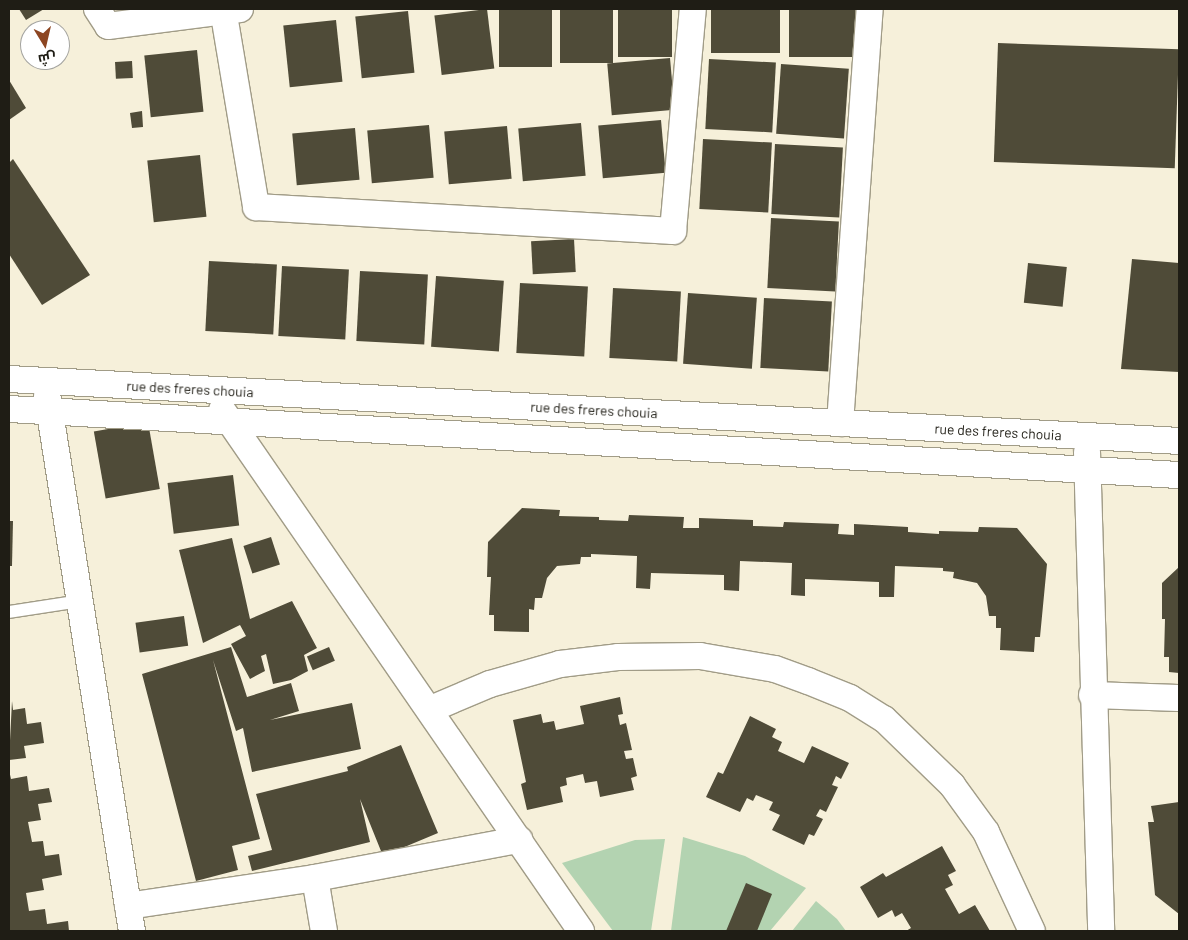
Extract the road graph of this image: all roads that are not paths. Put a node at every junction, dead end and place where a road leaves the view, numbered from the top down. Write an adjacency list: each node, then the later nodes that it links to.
1 (97, 9): 2 (street)
2 (229, 9): 3 (street)
3 (692, 9)
4 (870, 9): 11 (street)
5 (9, 379): 6 (street, rue des freres chouia)
6 (45, 381): 7 (street, rue des freres chouia); 9 (street)
7 (211, 390): 10 (street); 11 (street, rue des freres chouia)
8 (9, 408): 9 (street)
9 (50, 411): 10 (street); 16 (street)
10 (227, 421): 14 (street); 20 (street)
11 (840, 423): 12 (street, rue des freres chouia)
12 (1087, 436): 13 (street, rue des freres chouia); 14 (street)
13 (1179, 441)
14 (1087, 470): 15 (street); 18 (street)
15 (1179, 475)
16 (80, 601): 17 (lane); 23 (street)
17 (9, 612)
18 (1092, 695): 19 (street); 27 (street)
19 (1179, 698)
20 (431, 709): 21 (street); 26 (street)
21 (519, 840): 22 (street); 25 (street)
22 (315, 878): 23 (street); 24 (street)
23 (130, 919)
24 (324, 931)
25 (581, 931)
26 (1032, 931)
27 (1101, 931)

